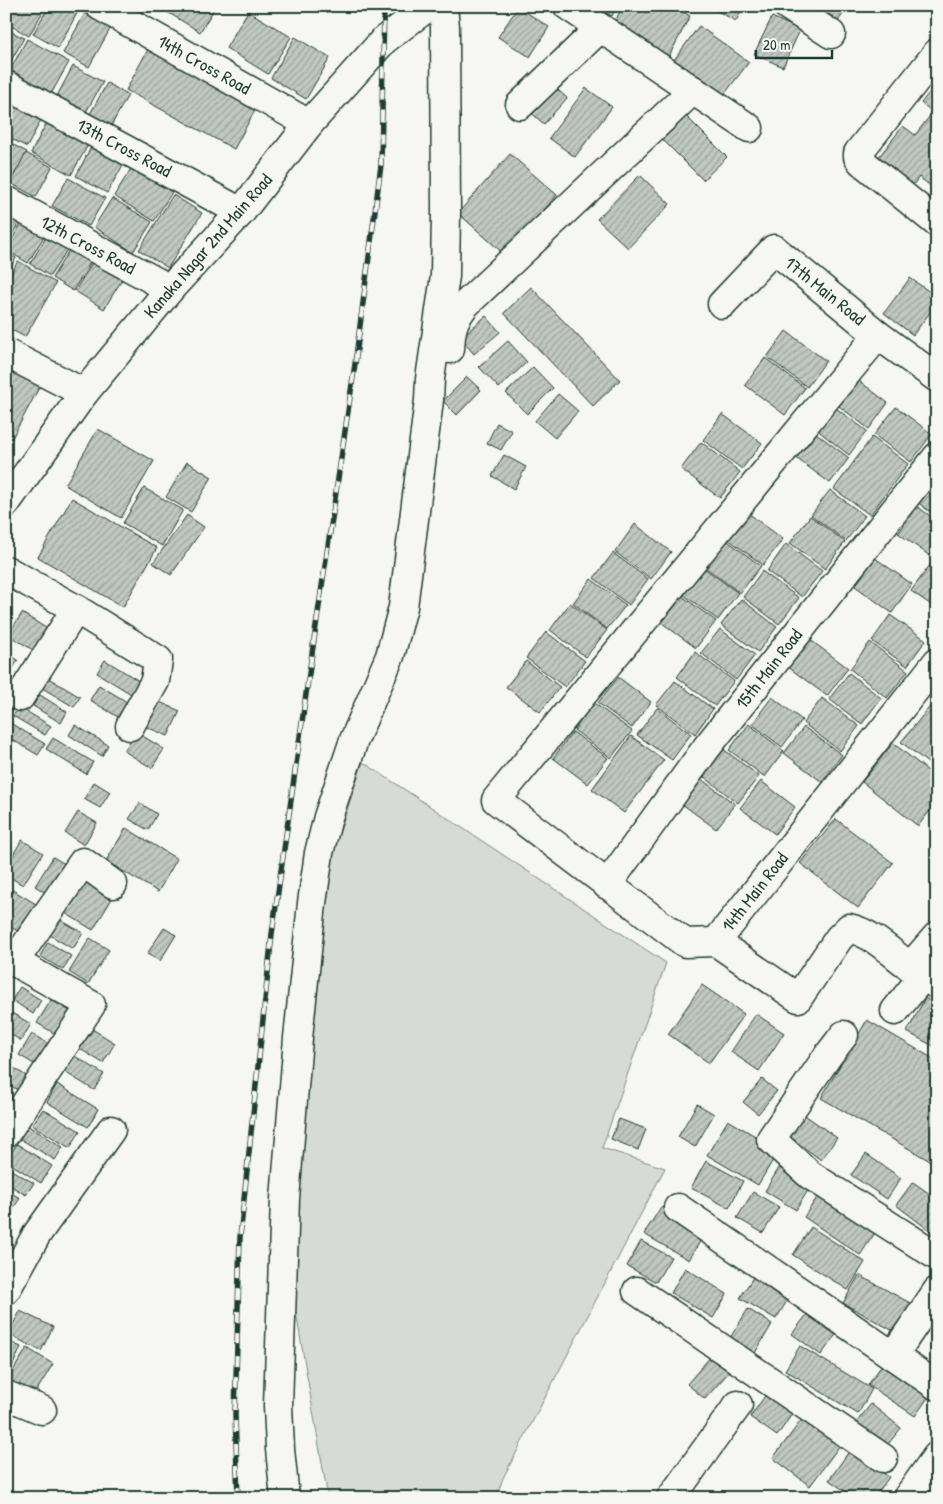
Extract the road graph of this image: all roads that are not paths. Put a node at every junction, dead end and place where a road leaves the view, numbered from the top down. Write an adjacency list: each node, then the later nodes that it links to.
1 (100, 6): 12 (street, 14th Cross Road)
2 (429, 6): 12 (street, Kanaka Nagar 2nd Main Road)
3 (443, 6): 23 (street)
4 (568, 6): 6 (street)
5 (788, 6): 7 (street)
6 (600, 28): 10 (street); 11 (street)
7 (831, 34)
8 (937, 53): 16 (street)
9 (6, 85): 15 (street, 13th Cross Road)
10 (693, 90): 13 (street); 23 (street)
11 (520, 105)
12 (309, 124): 15 (street, Kanaka Nagar 2nd Main Road)
13 (749, 128)
14 (6, 200): 17 (street, 12th Cross Road)
15 (241, 212): 17 (street, Kanaka Nagar 2nd Main Road)
16 (937, 223)
17 (170, 289): 22 (street, Kanaka Nagar 2nd Main Road)
18 (722, 304): 19 (street, 17th Main Road)
19 (878, 335): 21 (street, 17th Main Road); 32 (street)
20 (6, 353): 22 (street)
21 (937, 378)
22 (84, 393): 25 (street, Kanaka Nagar 2nd Main Road)
23 (429, 400): 53 (street)
24 (937, 457): 32 (street, 15th Main Road)
25 (6, 503)
26 (6, 570): 27 (street)
27 (76, 609): 29 (street); 30 (street)
28 (937, 662): 34 (street, 14th Main Road)
29 (20, 696)
30 (130, 726)
31 (113, 884): 35 (street)
32 (606, 885): 34 (street)
33 (937, 936): 36 (street)
34 (716, 942): 36 (street, 14th Main Road)
35 (10, 960): 40 (street)
36 (923, 976): 37 (street)
37 (895, 1011)
38 (844, 1035): 42 (street)
39 (111, 1130): 43 (street)
40 (6, 1133)
41 (678, 1208): 46 (street)
42 (937, 1256)
43 (6, 1290)
44 (637, 1291): 52 (street)
45 (937, 1291): 46 (street)
46 (893, 1356): 47 (street)
47 (937, 1386)
48 (6, 1395): 50 (street)
49 (738, 1404): 54 (street)
50 (42, 1410)
51 (937, 1456): 55 (street)
52 (883, 1458)
53 (285, 1498)
54 (671, 1498)
55 (907, 1498)

